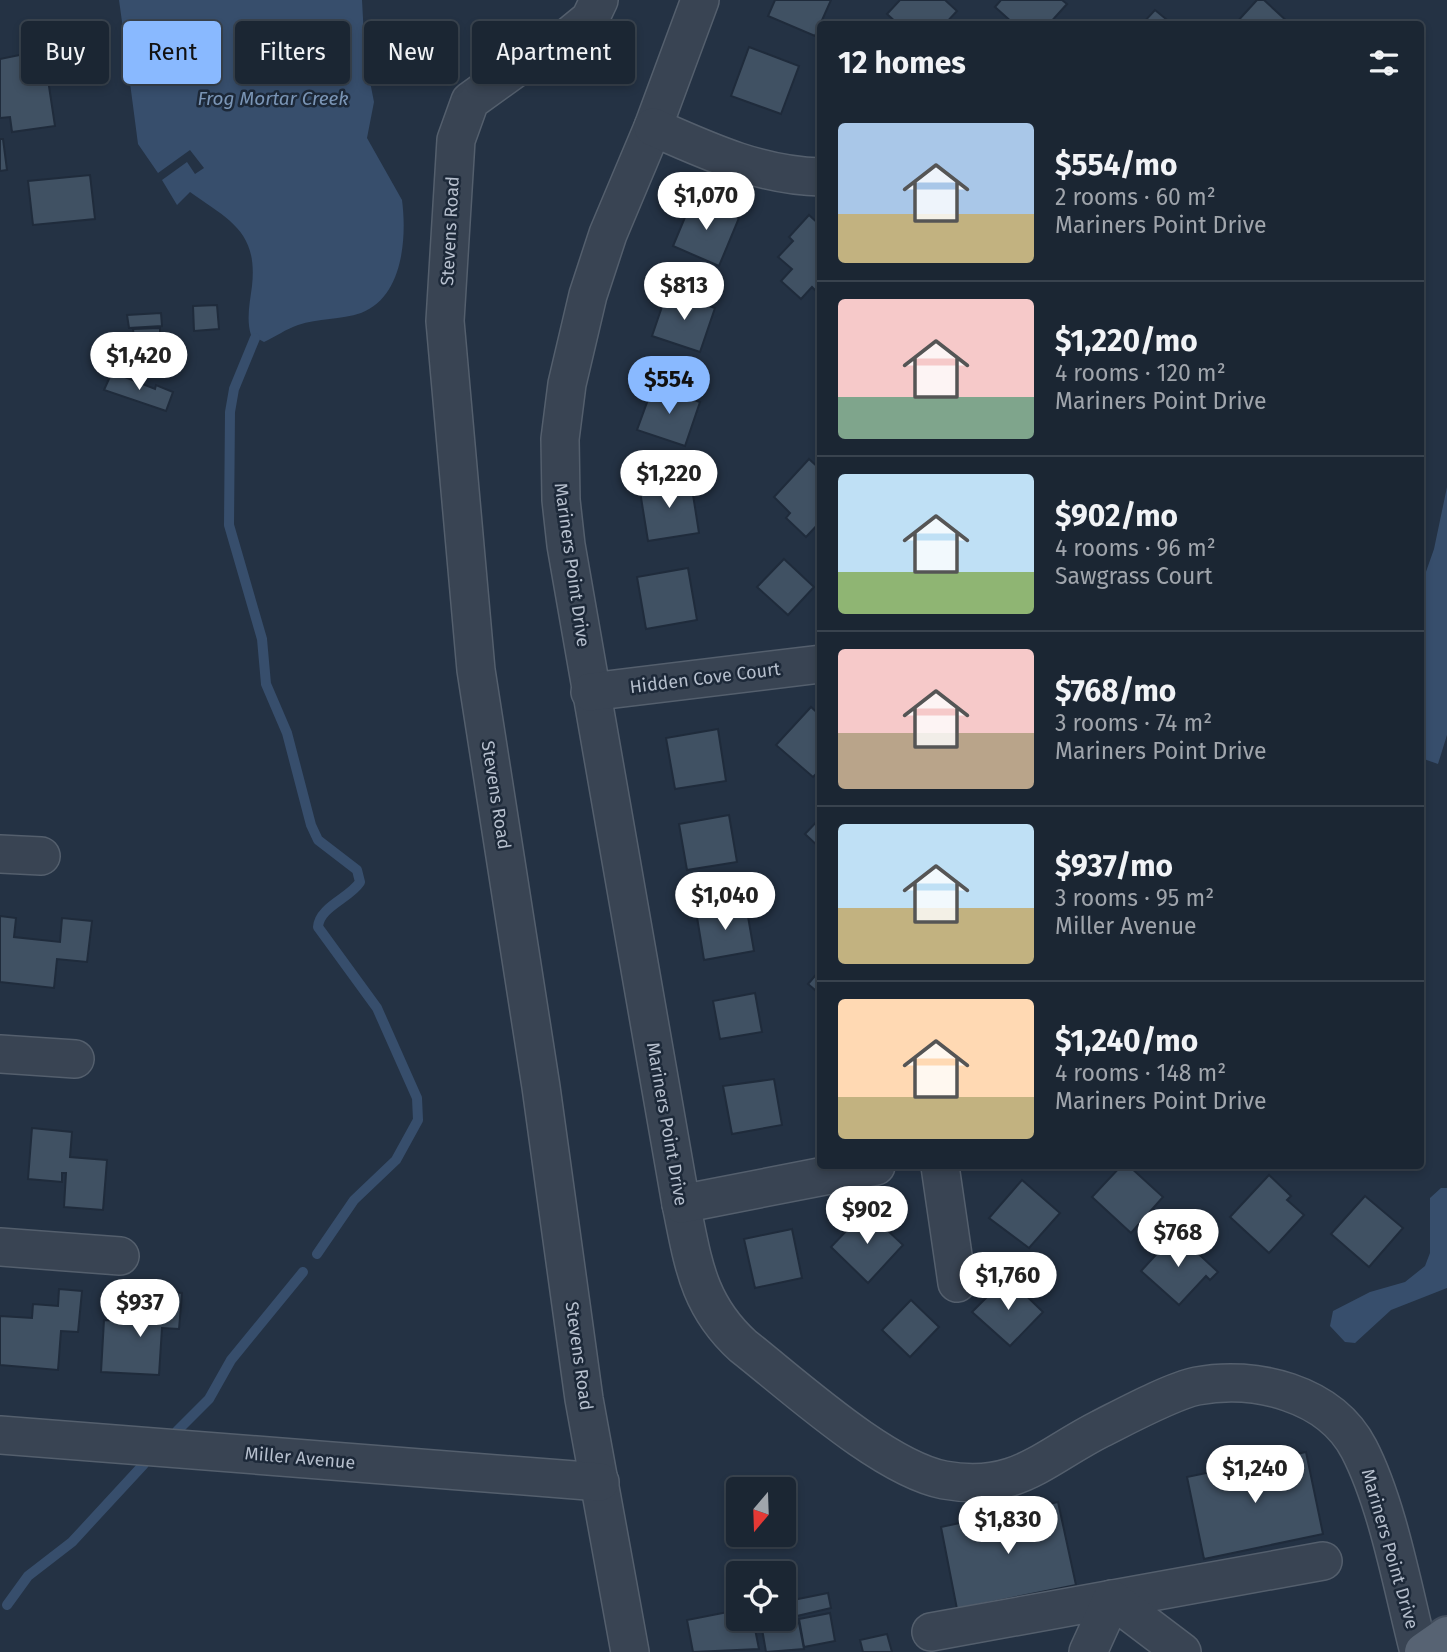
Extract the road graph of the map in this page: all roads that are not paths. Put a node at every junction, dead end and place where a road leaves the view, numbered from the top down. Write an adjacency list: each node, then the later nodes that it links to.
1 (599, 0): 18 (street, Stevens Road)
2 (700, 0): 3 (street, Mariners Point Drive)
3 (653, 127): 4 (street); 6 (street, Mariners Point Drive)
4 (817, 177)
5 (817, 664): 6 (street, Hidden Cove Court)
6 (590, 692): 13 (street, Mariners Point Drive)
7 (0, 854): 8 (street)
8 (41, 856)
9 (0, 1054): 10 (street)
10 (75, 1059)
11 (861, 1169): 13 (street)
12 (940, 1169): 16 (street)
13 (681, 1204): 26 (street, Mariners Point Drive)
14 (0, 1247): 15 (street)
15 (120, 1256)
16 (957, 1283)
17 (0, 1435): 18 (street, Miller Avenue)
18 (600, 1482): 23 (street, Stevens Road)
19 (1323, 1561): 20 (street)
20 (1112, 1598): 21 (street); 24 (street); 25 (street)
21 (931, 1632)
22 (1447, 1636): 26 (main road)
23 (630, 1652)
24 (1088, 1652)
25 (1182, 1652)
26 (1422, 1652)

